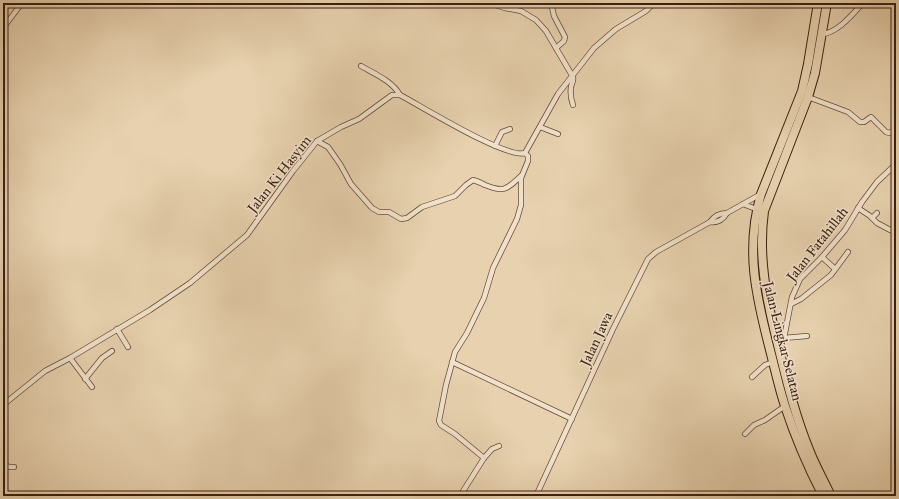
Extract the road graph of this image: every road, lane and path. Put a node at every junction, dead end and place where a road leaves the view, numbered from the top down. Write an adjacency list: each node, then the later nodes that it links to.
1 (22, 3): 8 (street)
2 (489, 3): 11 (street)
3 (551, 3): 11 (street)
4 (654, 3): 13 (street)
5 (818, 3): 9 (highway, Jalan Lingkar Selatan)
6 (827, 3): 10 (highway, Jalan Lingkar Selatan)
7 (863, 3): 10 (street)
8 (3, 28)
9 (813, 32): 10 (street); 26 (highway, Jalan Lingkar Selatan)
10 (822, 34): 15 (highway, Jalan Lingkar Selatan)
11 (556, 48): 13 (street)
12 (361, 66): 14 (street)
13 (573, 77): 16 (street); 17 (street)
14 (400, 94): 21 (street, Jalan Ki Hasyim); 22 (street)
15 (808, 97): 19 (street); 32 (highway, Jalan Lingkar Selatan)
16 (572, 105)
17 (540, 127): 20 (street); 23 (street)
18 (510, 128): 22 (street)
19 (896, 129)
20 (558, 134)
21 (317, 141): 25 (street); 38 (street, Jalan Ki Hasyim)
22 (495, 146): 23 (street)
23 (525, 153): 25 (street)
24 (896, 164): 28 (street, Jalan Fatahillah)
25 (522, 175): 45 (street)
26 (761, 194): 27 (street, Jalan Jawa); 29 (highway, Jalan Lingkar Selatan)
27 (743, 204): 29 (street); 52 (street, Jalan Jawa)
28 (858, 208): 31 (street); 35 (street, Jalan Fatahillah)
29 (756, 209): 32 (highway, Jalan Lingkar Selatan)
30 (877, 213): 31 (street)
31 (872, 218): 33 (street)
32 (758, 229): 42 (highway, Jalan Lingkar Selatan); 46 (highway, Jalan Lingkar Selatan)
33 (896, 233)
34 (848, 252): 36 (street)
35 (822, 257): 36 (street); 37 (street, Jalan Fatahillah)
36 (835, 269): 37 (street)
37 (791, 304): 40 (street, Jalan Fatahillah)
38 (117, 329): 41 (street); 44 (street, Jalan Ki Hasyim)
39 (807, 336): 40 (street)
40 (784, 338): 42 (street, Jalan Fatahillah)
41 (128, 347)
42 (778, 348): 61 (highway, Jalan Lingkar Selatan)
43 (112, 351): 48 (street)
44 (70, 358): 48 (street); 50 (street, Jalan Ki Hasyim)
45 (452, 362): 52 (street); 55 (street)
46 (773, 362): 47 (street); 51 (highway, Jalan Lingkar Selatan)
47 (752, 377)
48 (85, 379): 49 (street)
49 (92, 387)
50 (3, 405)
51 (785, 406): 53 (street); 60 (highway, Jalan Lingkar Selatan)
52 (572, 419): 59 (street, Jalan Jawa)
53 (746, 434)
54 (499, 446): 55 (street)
55 (484, 458): 58 (street)
56 (3, 464): 57 (street)
57 (14, 467)
58 (460, 496)
59 (536, 496)
60 (823, 496)
61 (831, 496)

